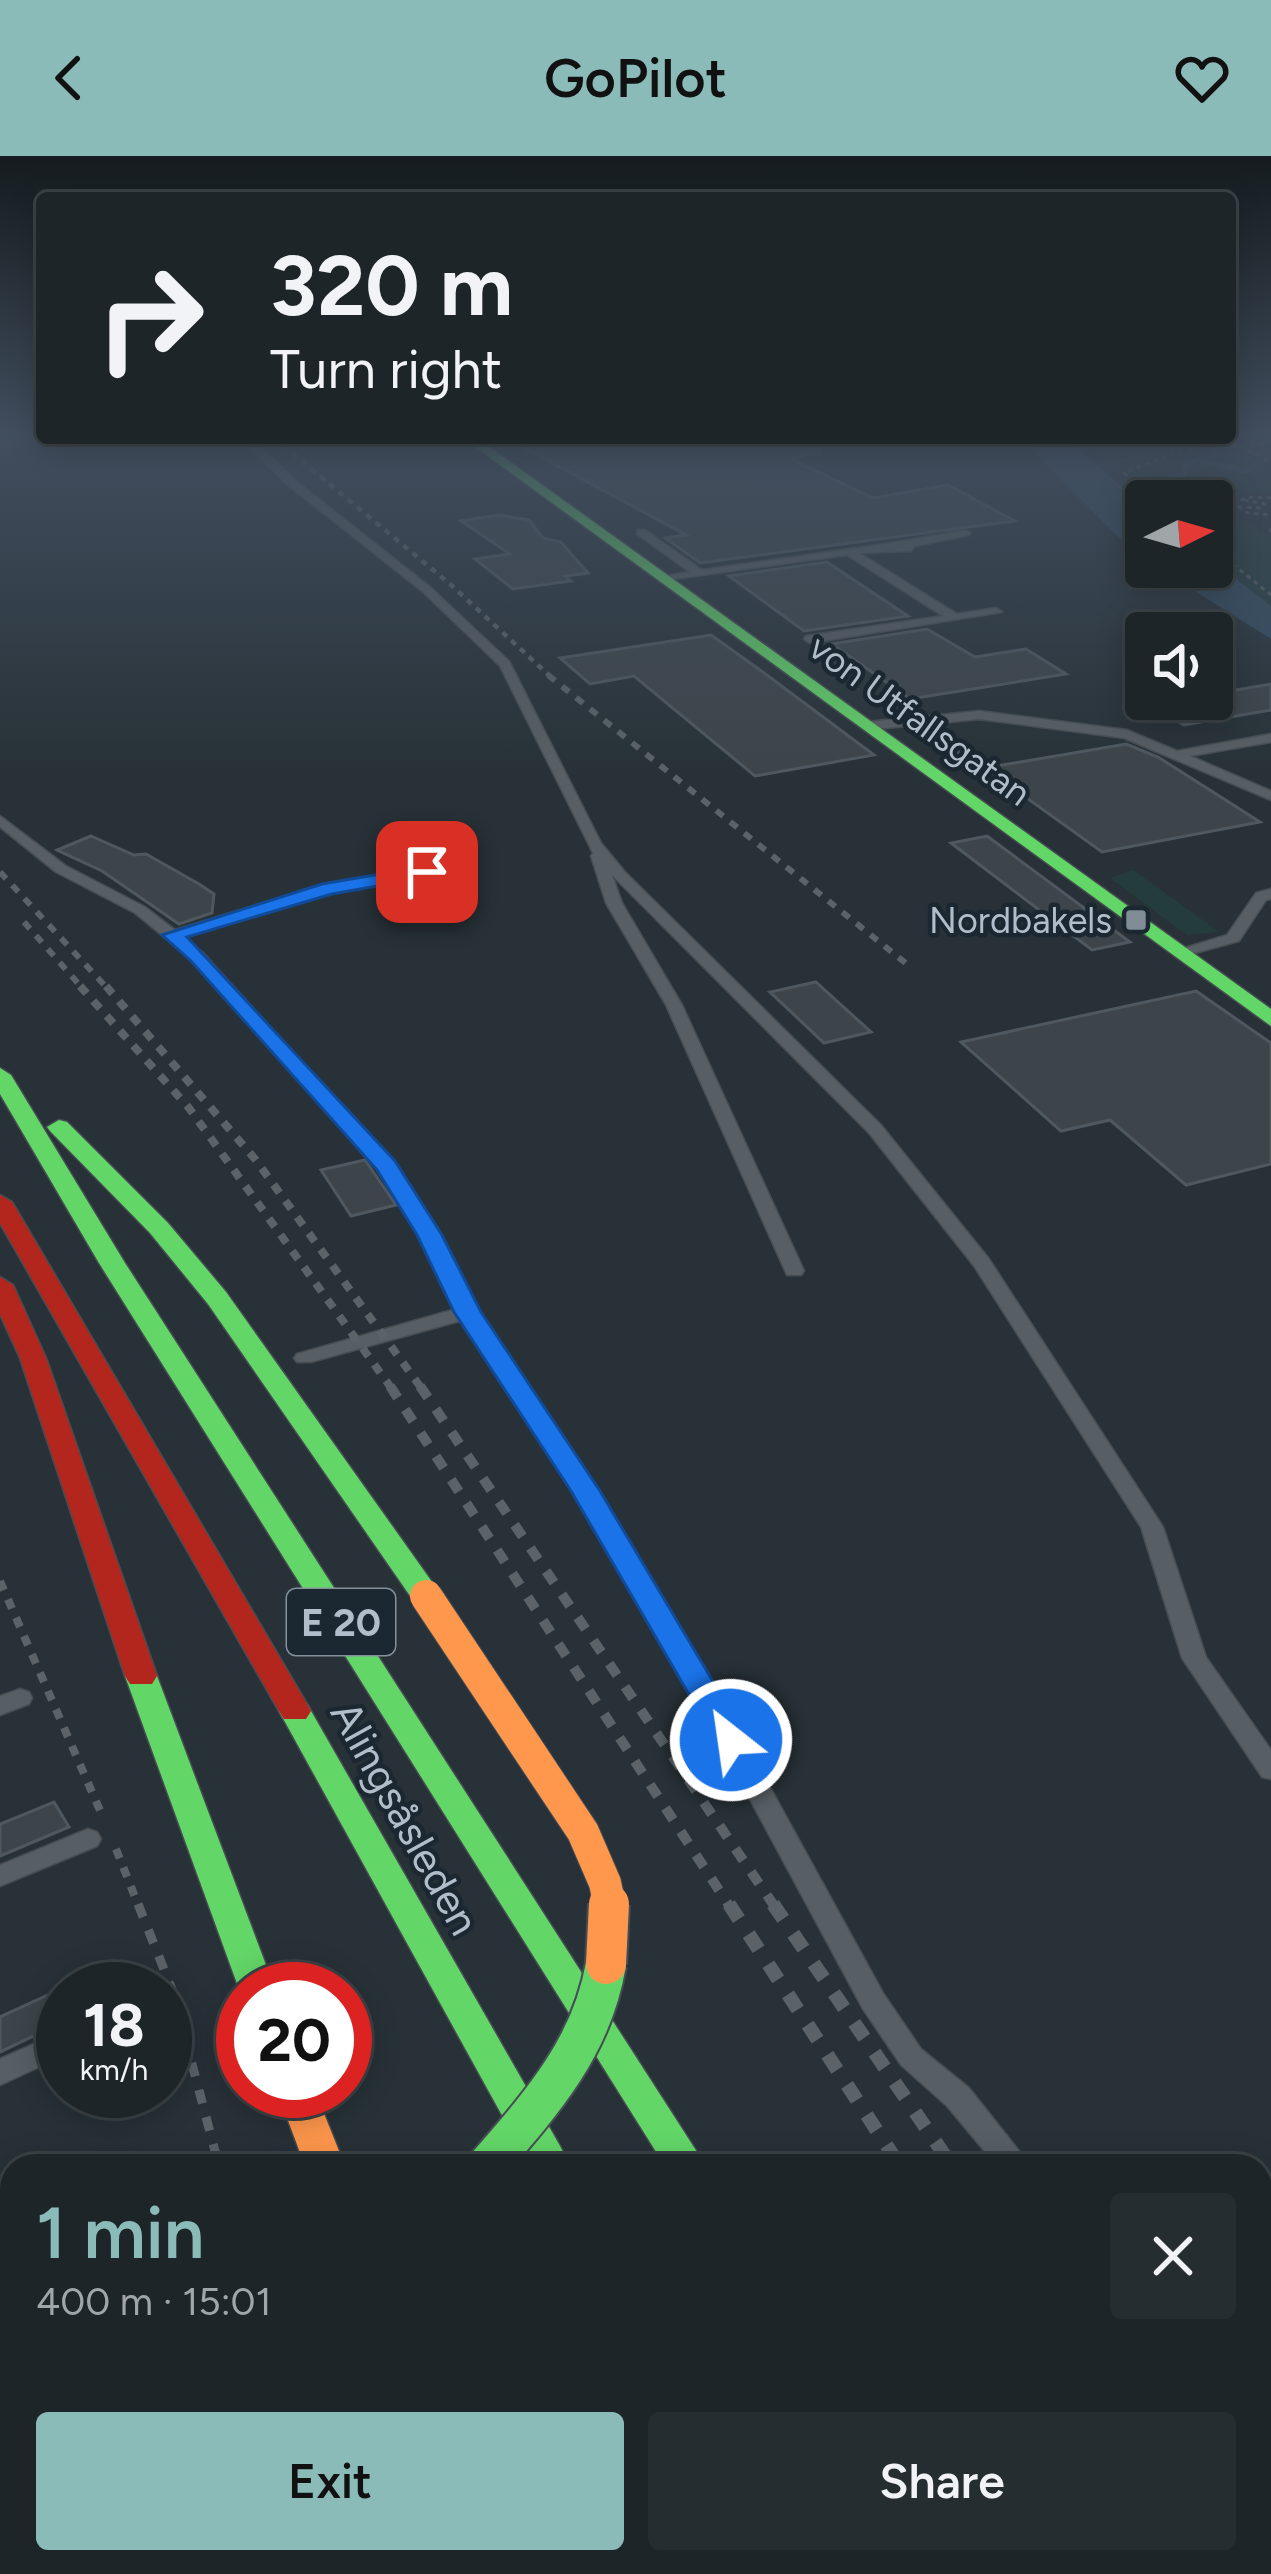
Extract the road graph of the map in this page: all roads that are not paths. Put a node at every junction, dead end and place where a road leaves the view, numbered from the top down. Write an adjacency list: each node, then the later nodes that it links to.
1 (374, 549): 19 (lane)
2 (622, 549): 7 (main road, von Utfallsgatan)
3 (669, 549): 6 (lane)
4 (873, 549): 5 (lane)
5 (848, 551): 6 (lane); 9 (lane)
6 (699, 573): 7 (lane)
7 (663, 579): 13 (main road, von Utfallsgatan)
8 (995, 612): 9 (lane)
9 (956, 618): 10 (lane)
10 (808, 643)
11 (948, 706): 12 (lane)
12 (905, 721): 13 (lane); 15 (lane); 16 (lane)
13 (867, 726): 23 (main road, von Utfallsgatan)
14 (1271, 737): 15 (lane)
15 (1180, 754): 17 (lane)
16 (953, 755)
17 (1271, 796)
18 (0, 820): 22 (lane)
19 (594, 844): 27 (lane); 31 (lane)
20 (427, 872): 22 (lane)
21 (1271, 894): 23 (lane)
22 (172, 935): 29 (lane)
23 (1180, 952): 24 (main road, von Utfallsgatan)
24 (1271, 1019)
25 (0, 1071): 37 (main road, bridge); 43 (main road, E 20)
26 (0, 1202): 42 (main road, Alingsåsleden / E 20)
27 (794, 1271)
28 (0, 1285): 34 (main road)
29 (468, 1312): 30 (lane); 44 (lane)
30 (304, 1358)
31 (1271, 1770)
32 (88, 1839): 33 (lane)
33 (0, 1876)
34 (247, 1962)
35 (36, 2056): 36 (lane)
36 (0, 2073)
37 (558, 2090): 40 (main road, bridge); 41 (main road)
38 (306, 2118): 39 (main road)
39 (320, 2154)
40 (498, 2154)
41 (539, 2154)
42 (544, 2154)
43 (678, 2154)
44 (1006, 2154)

